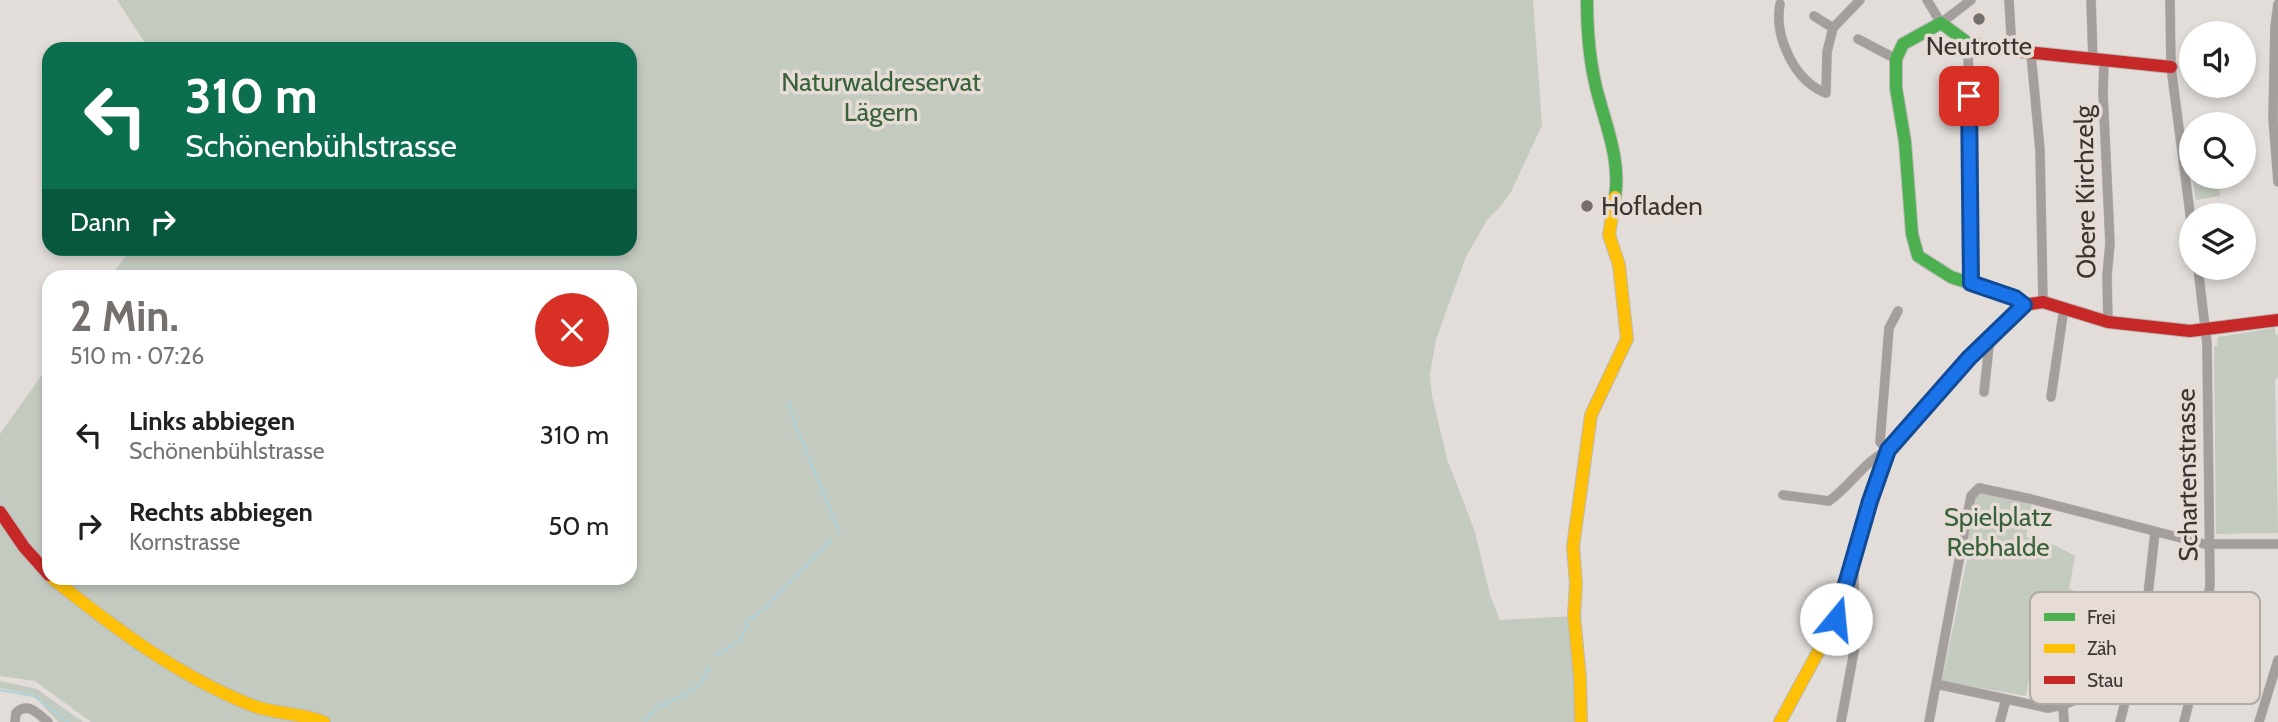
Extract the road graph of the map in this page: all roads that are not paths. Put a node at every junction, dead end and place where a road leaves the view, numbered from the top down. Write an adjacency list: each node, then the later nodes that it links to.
1 (1587, 0): 54 (street)
2 (1927, 0): 11 (street)
3 (1971, 0): 11 (street)
4 (2009, 0): 15 (street)
5 (2091, 0): 18 (street, Obere Kirchzelg)
6 (2170, 0): 19 (street)
7 (1857, 1): 12 (street)
8 (1780, 4): 12 (street)
9 (2278, 4): 20 (street)
10 (1815, 16): 12 (street)
11 (1941, 23): 14 (street); 17 (street)
12 (1833, 28)
13 (1858, 39): 17 (street)
14 (1968, 43): 15 (street); 23 (street)
15 (2011, 51): 16 (street)
16 (2031, 54): 18 (street); 24 (street)
17 (1896, 59): 23 (street)
18 (2099, 61): 19 (street); 29 (street, Obere Kirchzelg)
19 (2171, 68): 21 (street)
20 (2278, 182)
21 (2189, 203)
22 (2199, 280): 30 (street, Schartenstrasse)
23 (1971, 283): 25 (street)
24 (2043, 302): 25 (street); 26 (street)
25 (2024, 305): 31 (street)
26 (2064, 308): 29 (street); 33 (street)
27 (1898, 311): 34 (street)
28 (2278, 320): 30 (street)
29 (2108, 322): 30 (street)
30 (2205, 331): 38 (street, Schartenstrasse)
31 (1987, 341): 32 (street); 34 (street)
32 (1984, 392)
33 (2051, 397)
34 (1888, 450): 35 (street); 41 (street)
35 (1783, 495)
36 (0, 512): 40 (street)
37 (2155, 531): 38 (street); 43 (street); 46 (street)
38 (2210, 544): 39 (street); 44 (street, Schartenstrasse)
39 (2278, 544)
40 (42, 567)
41 (1850, 573): 55 (street); 56 (street)
42 (61, 585): 53 (street)
43 (2148, 592)
44 (2209, 592)
45 (2278, 660): 62 (street)
46 (1936, 684): 47 (street); 57 (street)
47 (2006, 699): 50 (street); 58 (street)
48 (2124, 704): 60 (street)
49 (2188, 704): 61 (street, Schartenstrasse)
50 (2063, 705): 59 (street)
51 (15, 722): 52 (street)
52 (48, 722)
53 (324, 722)
54 (1581, 722)
55 (1780, 722)
56 (1841, 722)
57 (1929, 722)
58 (2000, 722)
59 (2064, 722)
60 (2120, 722)
61 (2184, 722)
62 (2259, 722)

